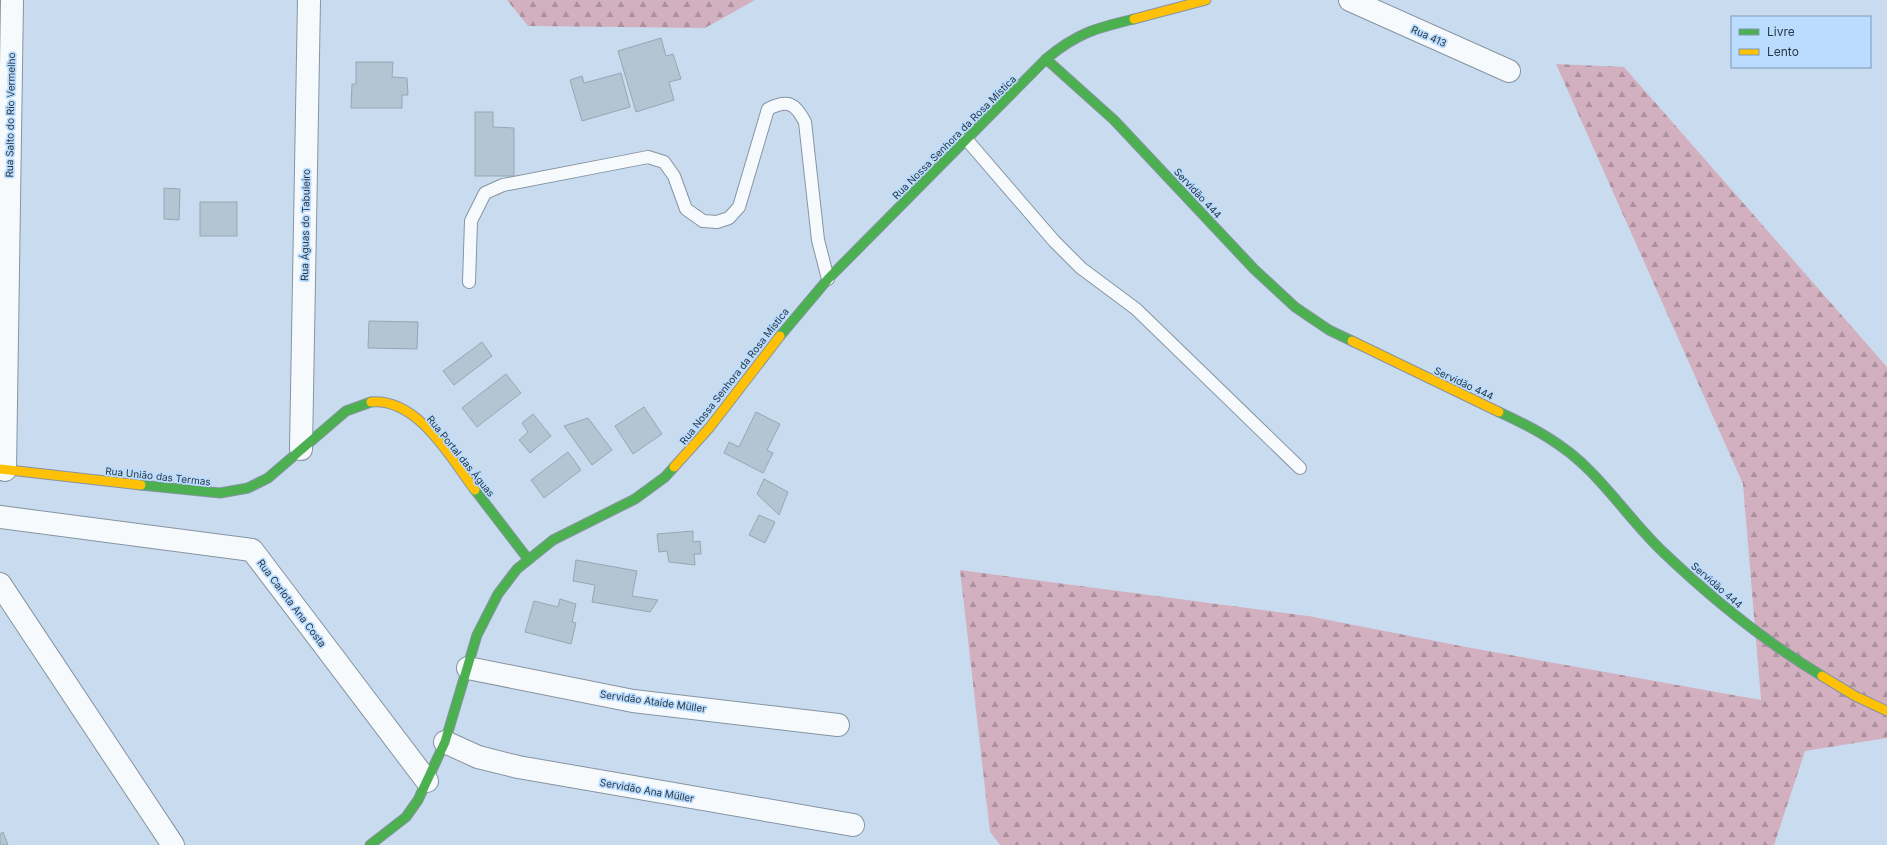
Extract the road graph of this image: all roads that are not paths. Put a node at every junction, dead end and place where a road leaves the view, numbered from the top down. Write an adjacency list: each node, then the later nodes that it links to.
1 (12, 0): 12 (street, Rua Salto do Rio Vermelho)
2 (309, 0): 10 (street, Rua Águas do Tabuleiro)
3 (1206, 0): 5 (street, Rua Nossa Senhora da Rosa Mística)
4 (1350, 0): 6 (street, Rua 413)
5 (1046, 59): 7 (street, Rua Nossa Senhora da Rosa Mística); 17 (street, Servidão 444)
6 (1509, 71)
7 (967, 140): 8 (street, Rua Nossa Senhora da Rosa Mística); 11 (lane)
8 (828, 279): 9 (lane); 14 (street, Rua Nossa Senhora da Rosa Mística)
9 (469, 282)
10 (301, 449): 12 (street, Rua União das Termas); 14 (street, Rua Portal das Águas)
11 (1300, 468)
12 (3, 469)
13 (0, 517): 20 (street, Rua Carlota Ana Costa)
14 (528, 559): 16 (street, Rua Nossa Senhora da Rosa Mística)
15 (0, 584): 22 (street)
16 (468, 668): 18 (street, Servidão Ataíde Müller); 19 (street, Rua Nossa Senhora da Rosa Mística)
17 (1887, 711)
18 (838, 725)
19 (445, 742): 20 (street, Rua Nossa Senhora da Rosa Mística); 21 (street, Servidão Ana Müller)
20 (427, 781): 23 (street, Rua Nossa Senhora da Rosa Mística)
21 (853, 825)
22 (173, 845)
23 (370, 845)

